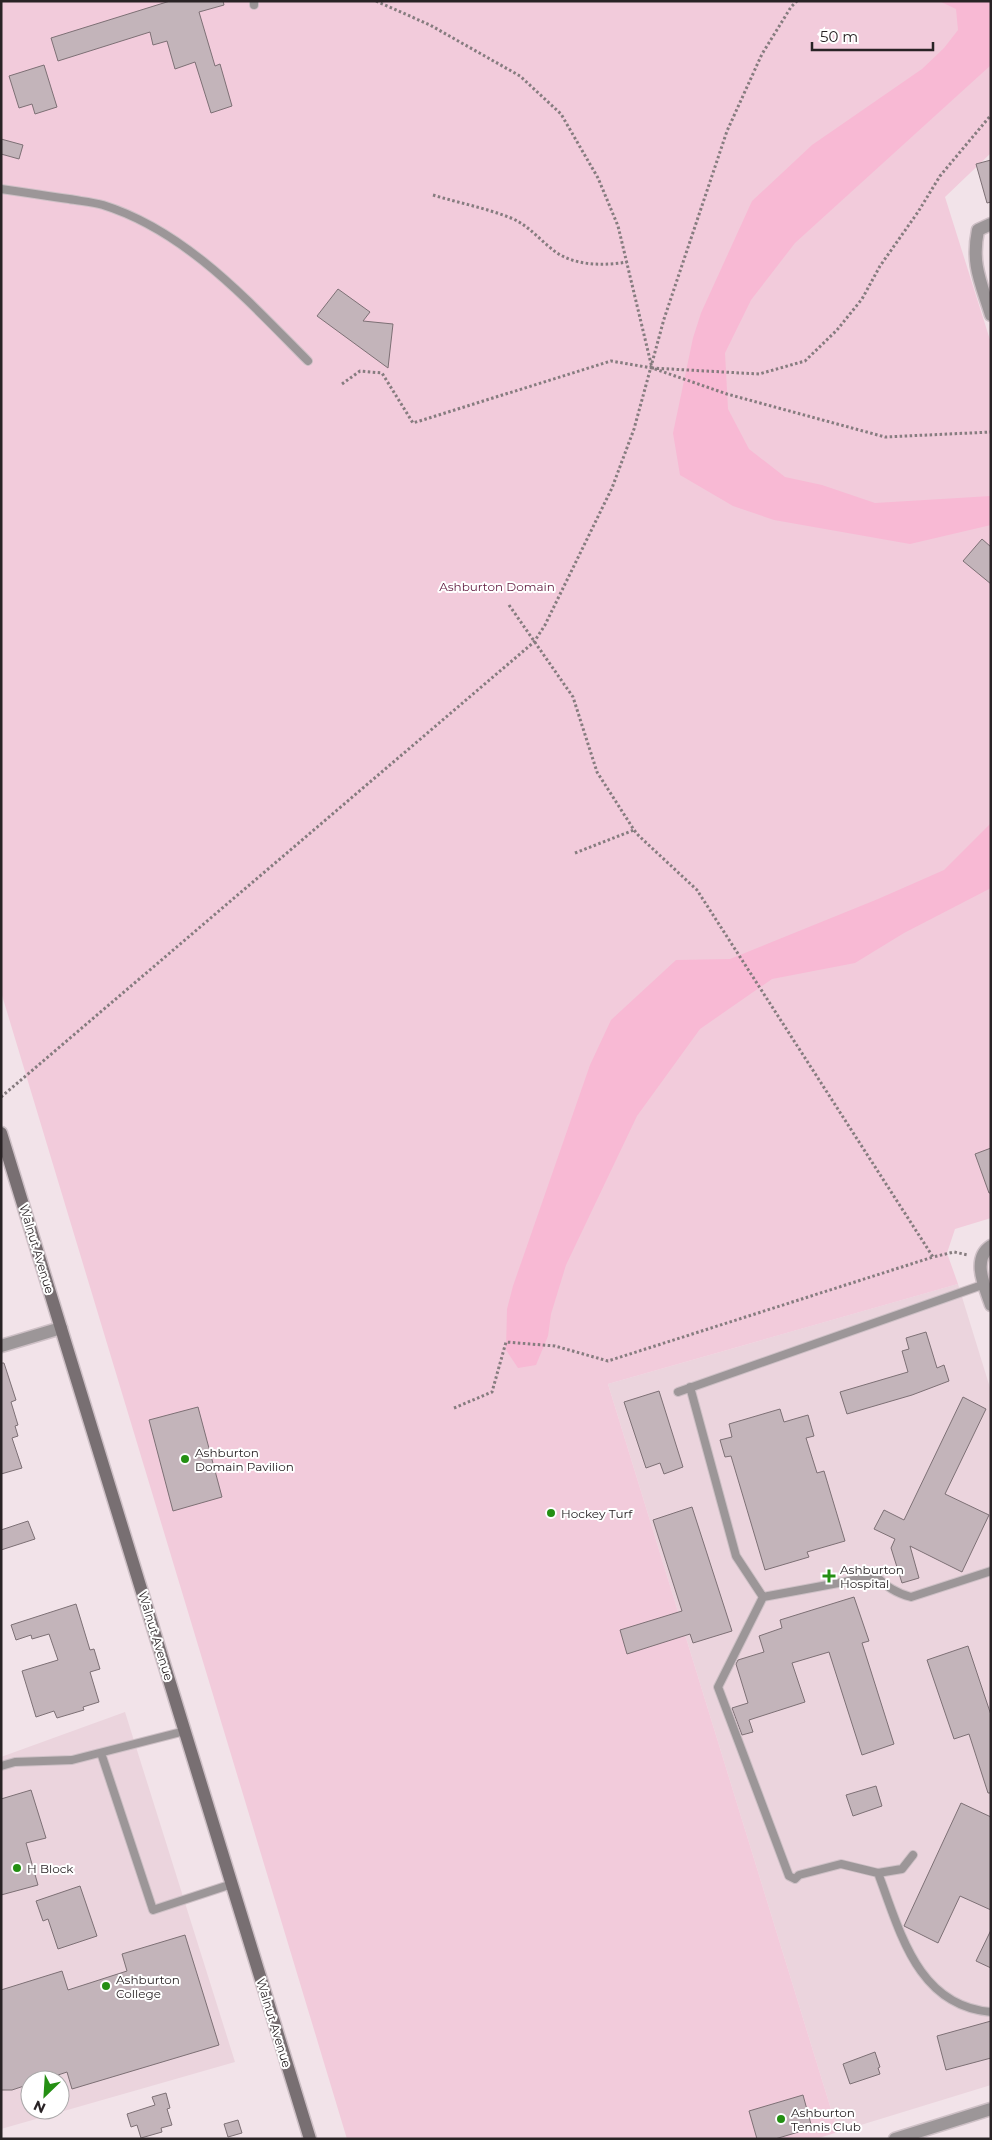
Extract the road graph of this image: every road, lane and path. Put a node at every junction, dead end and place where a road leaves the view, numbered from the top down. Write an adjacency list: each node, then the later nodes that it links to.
1 (376, 1): 7 (path)
2 (797, 1): 10 (path)
3 (991, 115): 10 (path)
4 (1, 189): 9 (lane)
5 (433, 195): 7 (path)
6 (991, 224): 8 (street)
7 (627, 262): 10 (path)
8 (991, 314)
9 (308, 361)
10 (652, 368): 11 (path); 12 (path); 14 (path)
11 (342, 384)
12 (991, 432)
13 (509, 605): 14 (path)
14 (534, 642): 15 (path); 17 (path)
15 (634, 830): 16 (path); 21 (path)
16 (575, 854)
17 (1, 1097)
18 (1, 1133): 24 (main road, Walnut Avenue)
19 (988, 1248): 22 (street)
20 (954, 1252): 21 (path)
21 (933, 1257): 28 (path)
22 (985, 1284): 23 (street); 26 (lane)
23 (991, 1305)
24 (61, 1328): 25 (street); 31 (main road, Walnut Avenue)
25 (1, 1346)
26 (690, 1387): 27 (lane); 30 (lane)
27 (678, 1392)
28 (454, 1408)
29 (991, 1571): 30 (lane)
30 (763, 1597): 35 (lane)
31 (185, 1731): 32 (lane); 36 (main road, Walnut Avenue)
32 (101, 1753): 33 (lane); 36 (lane)
33 (1, 1766)
34 (913, 1856): 35 (lane)
35 (878, 1873): 37 (lane)
36 (232, 1884): 39 (main road, Walnut Avenue)
37 (991, 2012)
38 (991, 2109): 40 (street)
39 (310, 2139)
40 (895, 2139)

